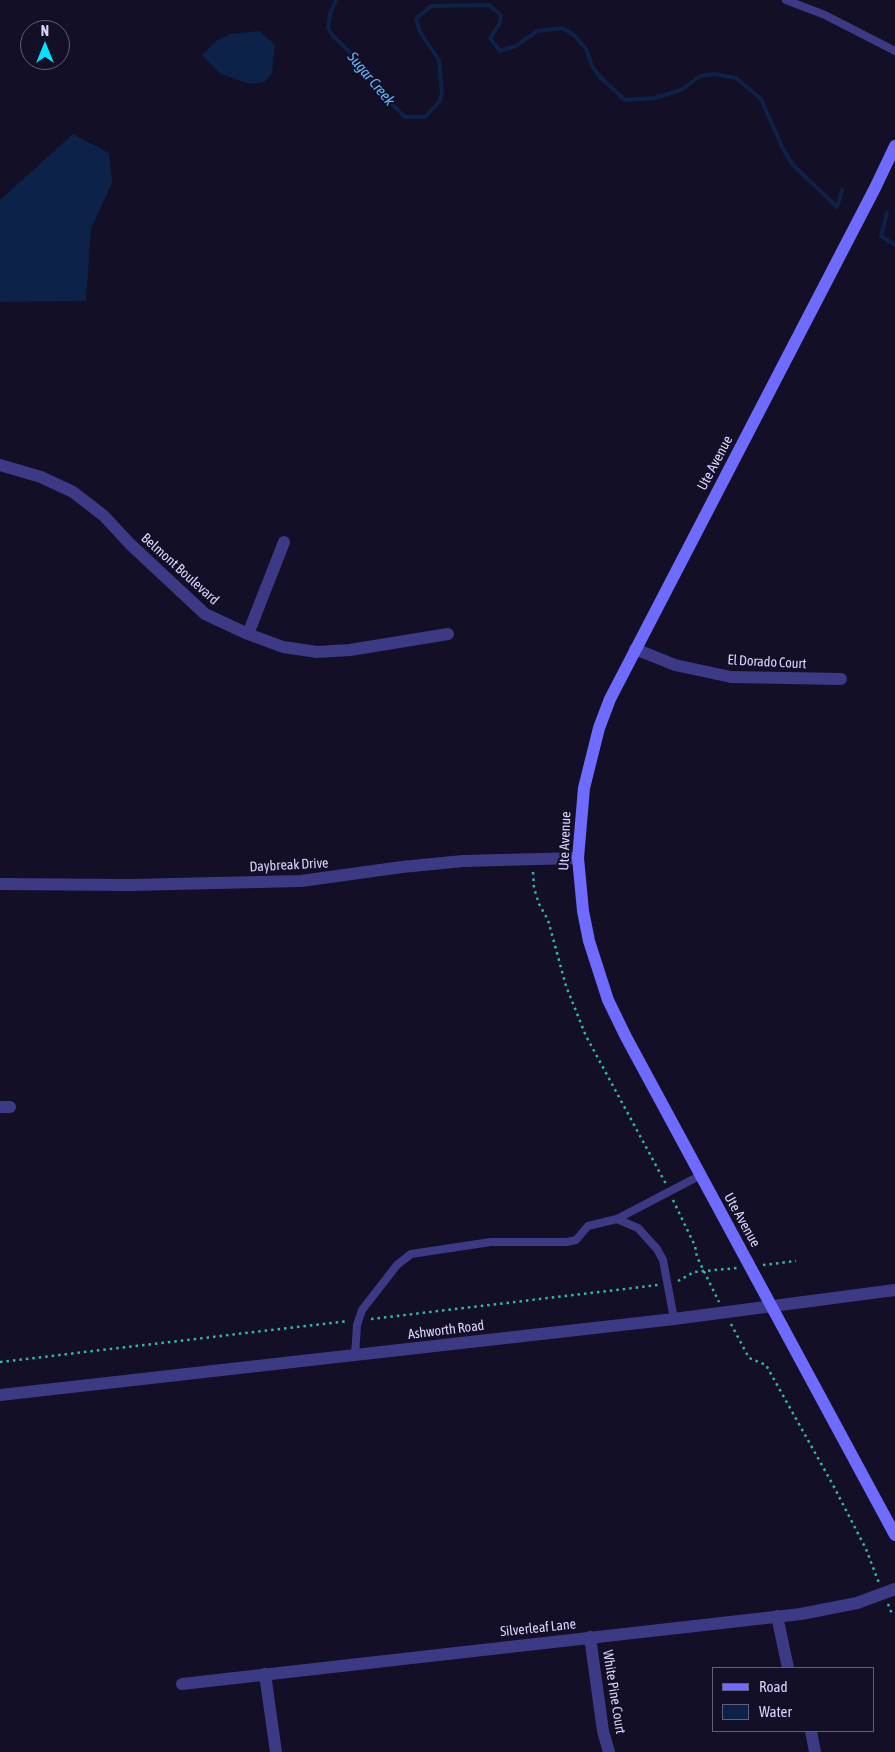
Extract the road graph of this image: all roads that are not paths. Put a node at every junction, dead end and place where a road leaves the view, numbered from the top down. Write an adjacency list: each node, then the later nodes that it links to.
1 (786, 0): 2 (lane)
2 (895, 51)
3 (895, 146): 8 (main road, Ute Avenue)
4 (0, 465): 6 (street, Belmont Boulevard)
5 (284, 542): 6 (street)
6 (248, 634): 7 (street, Belmont Boulevard)
7 (448, 634)
8 (635, 649): 9 (street, El Dorado Court); 10 (main road, Ute Avenue)
9 (841, 679)
10 (578, 858): 11 (street, Daybreak Drive); 12 (main road, Ute Avenue)
11 (0, 884)
12 (701, 1175): 13 (lane); 15 (main road, Ute Avenue)
13 (617, 1219): 16 (lane); 17 (lane)
14 (895, 1290): 15 (street, Ashworth Road)
15 (771, 1304): 16 (street, Ashworth Road); 19 (main road, Ute Avenue)
16 (674, 1318): 17 (street, Ashworth Road)
17 (356, 1356): 18 (street, Ashworth Road)
18 (0, 1395)
19 (895, 1535)
20 (889, 1592): 21 (street, Silverleaf Lane)
21 (777, 1616): 22 (street, Silverleaf Lane); 23 (street)
22 (590, 1637): 24 (street, Silverleaf Lane); 28 (street, White Pine Court)
23 (788, 1667)
24 (265, 1674): 25 (street, Silverleaf Lane); 27 (street)
25 (182, 1684)
26 (810, 1732): 29 (street)
27 (276, 1752)
28 (609, 1752)
29 (815, 1752)

